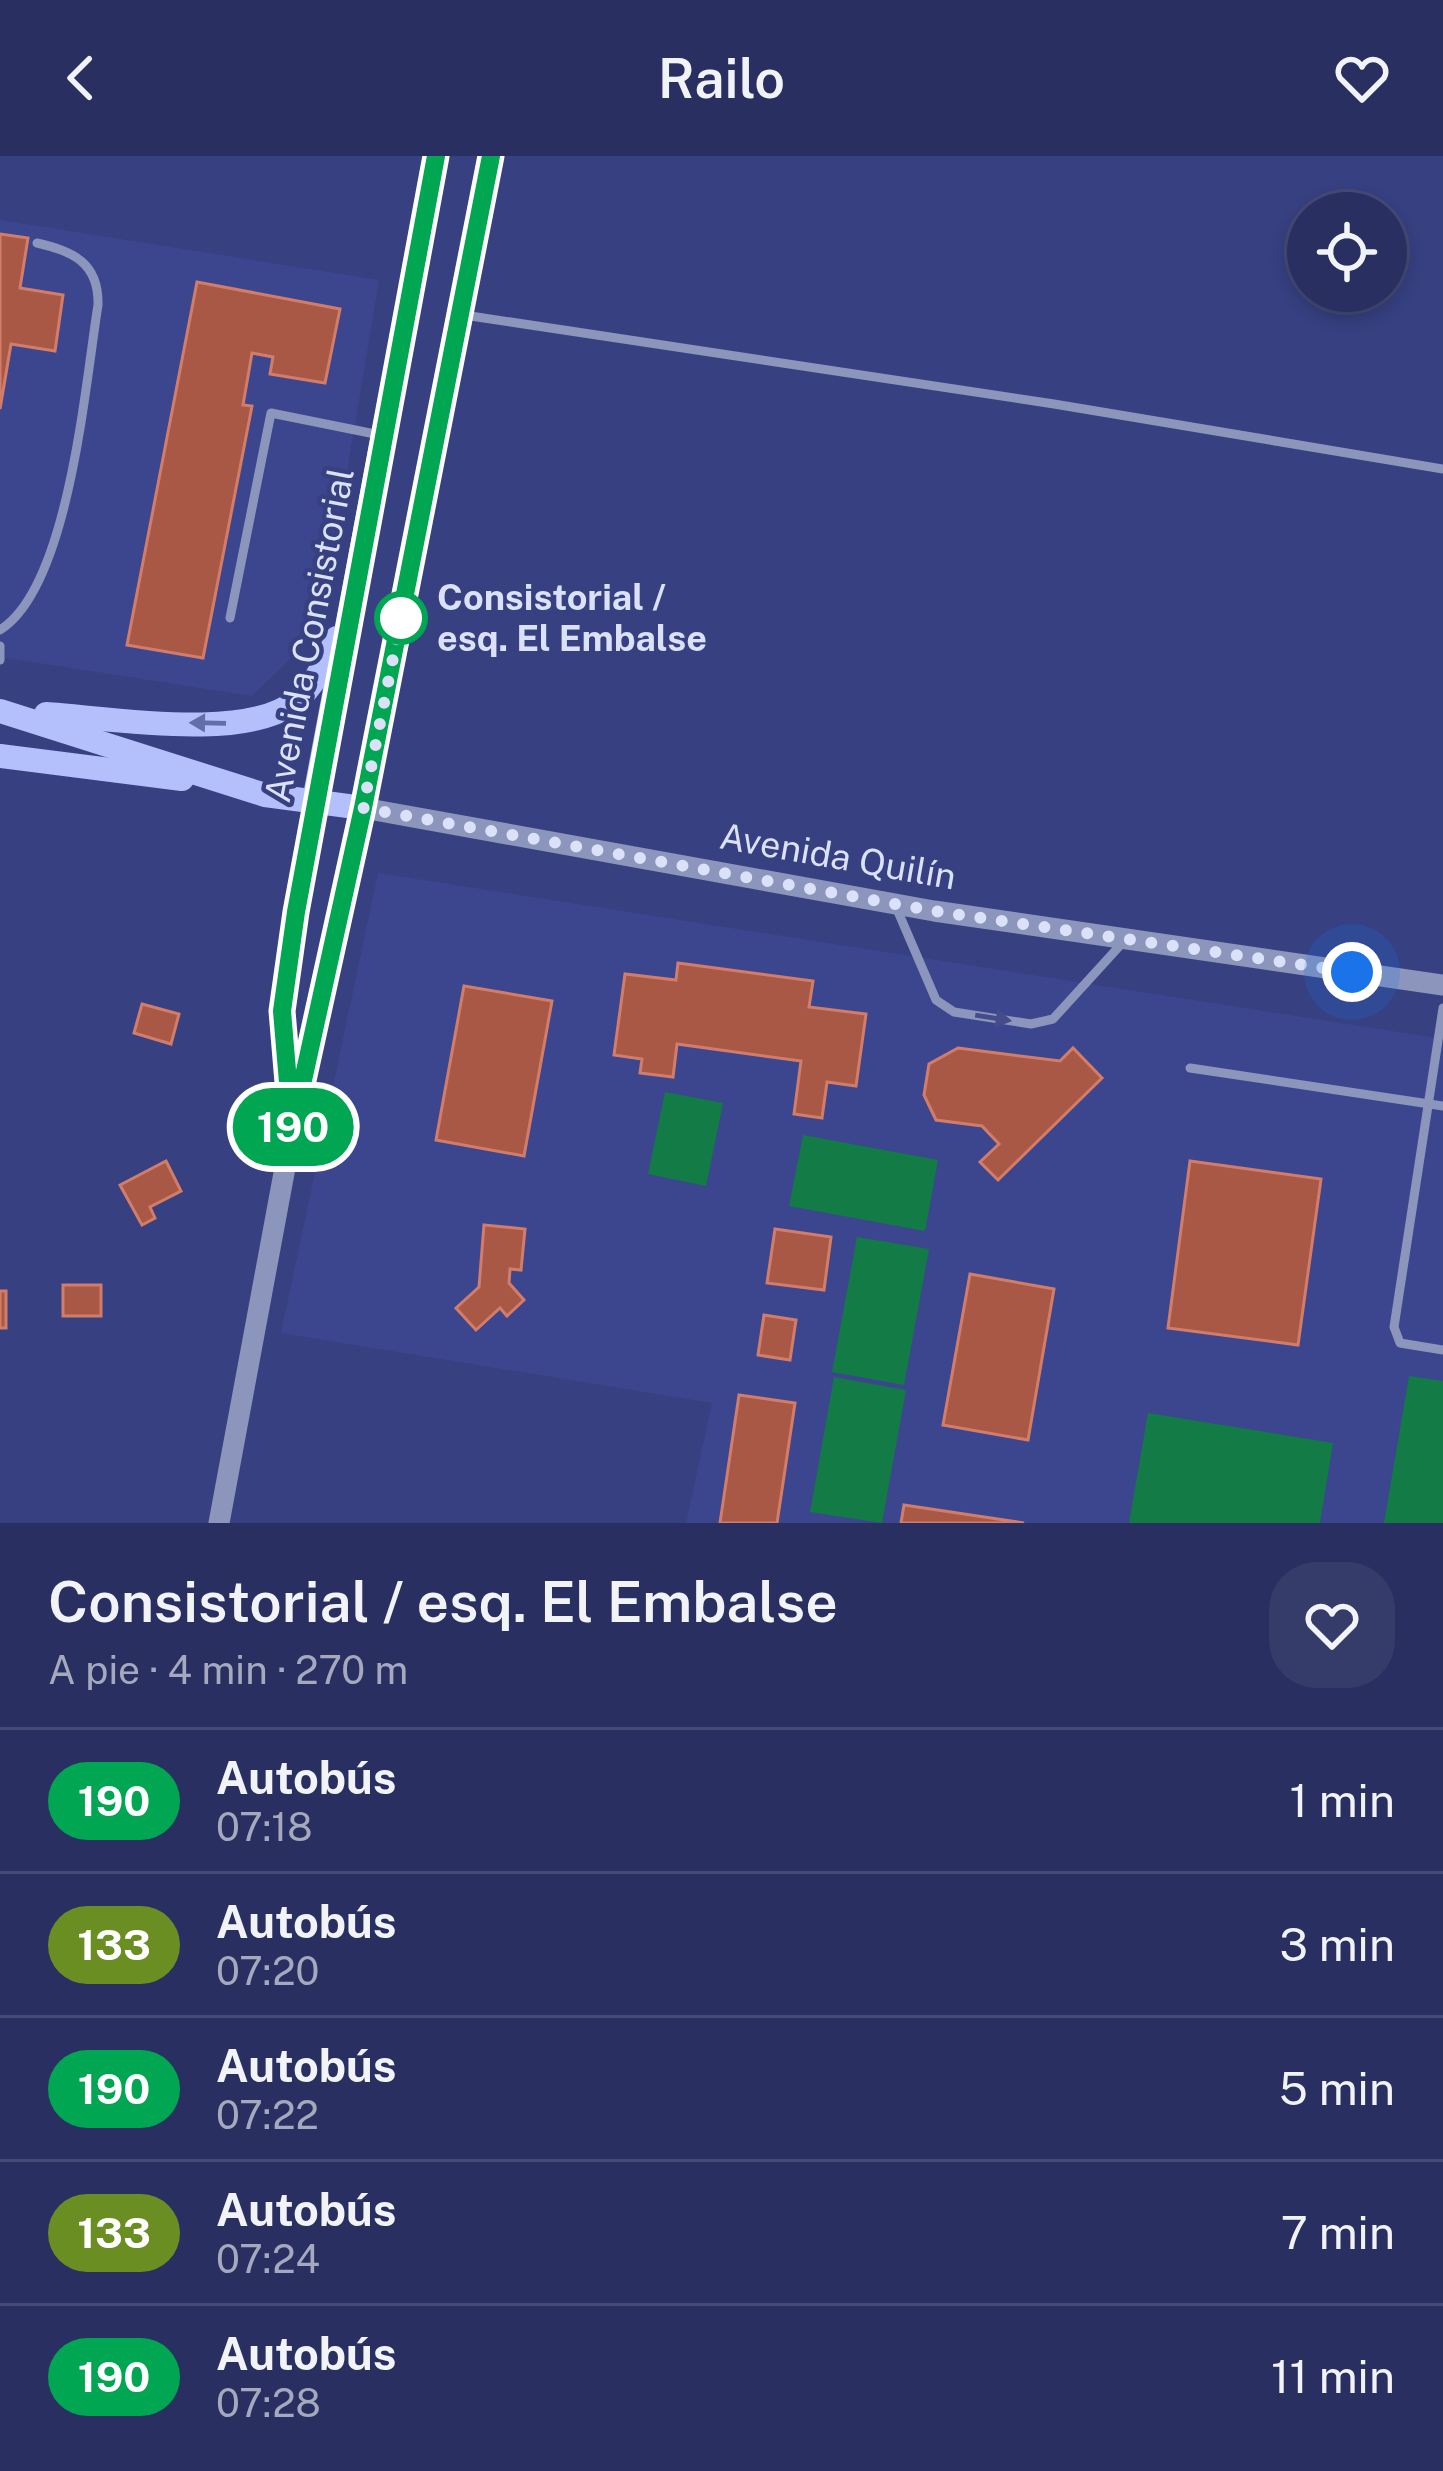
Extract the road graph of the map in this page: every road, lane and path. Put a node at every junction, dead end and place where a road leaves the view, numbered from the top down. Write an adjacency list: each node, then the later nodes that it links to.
1 (436, 156): 5 (main road, Avenida Consistorial)
2 (488, 158): 4 (main road, Avenida Consistorial)
3 (37, 243): 9 (lane)
4 (462, 314): 6 (lane); 16 (main road, Avenida Consistorial)
5 (384, 435): 7 (main road, Avenida Consistorial); 8 (lane)
6 (1443, 469)
7 (351, 609): 12 (main road, one-way to 12); 15 (main road, Avenida Consistorial)
8 (230, 618)
9 (0, 630)
10 (0, 646): 11 (lane)
11 (0, 660)
12 (3, 711): 14 (main road, Avenida Quilín)
13 (0, 756): 14 (main road, Avenida Quilín)
14 (222, 784): 15 (main road, Avenida Quilín)
15 (314, 801): 16 (main road, Avenida Quilín); 24 (street, Avenida Consistorial)
16 (363, 808): 17 (street, Avenida Quilín); 24 (street, Avenida Consistorial)
17 (895, 904): 18 (street, Avenida Quilín); 18 (lane, one-way to 18)
18 (1126, 940): 19 (street, Avenida Quilín)
19 (1443, 986)
20 (1443, 1008): 22 (lane)
21 (1190, 1068): 22 (lane)
22 (1430, 1104): 23 (lane); 25 (lane)
23 (1443, 1106)
24 (292, 1130): 26 (street, Avenida Consistorial)
25 (1443, 1350)
26 (219, 1523)

